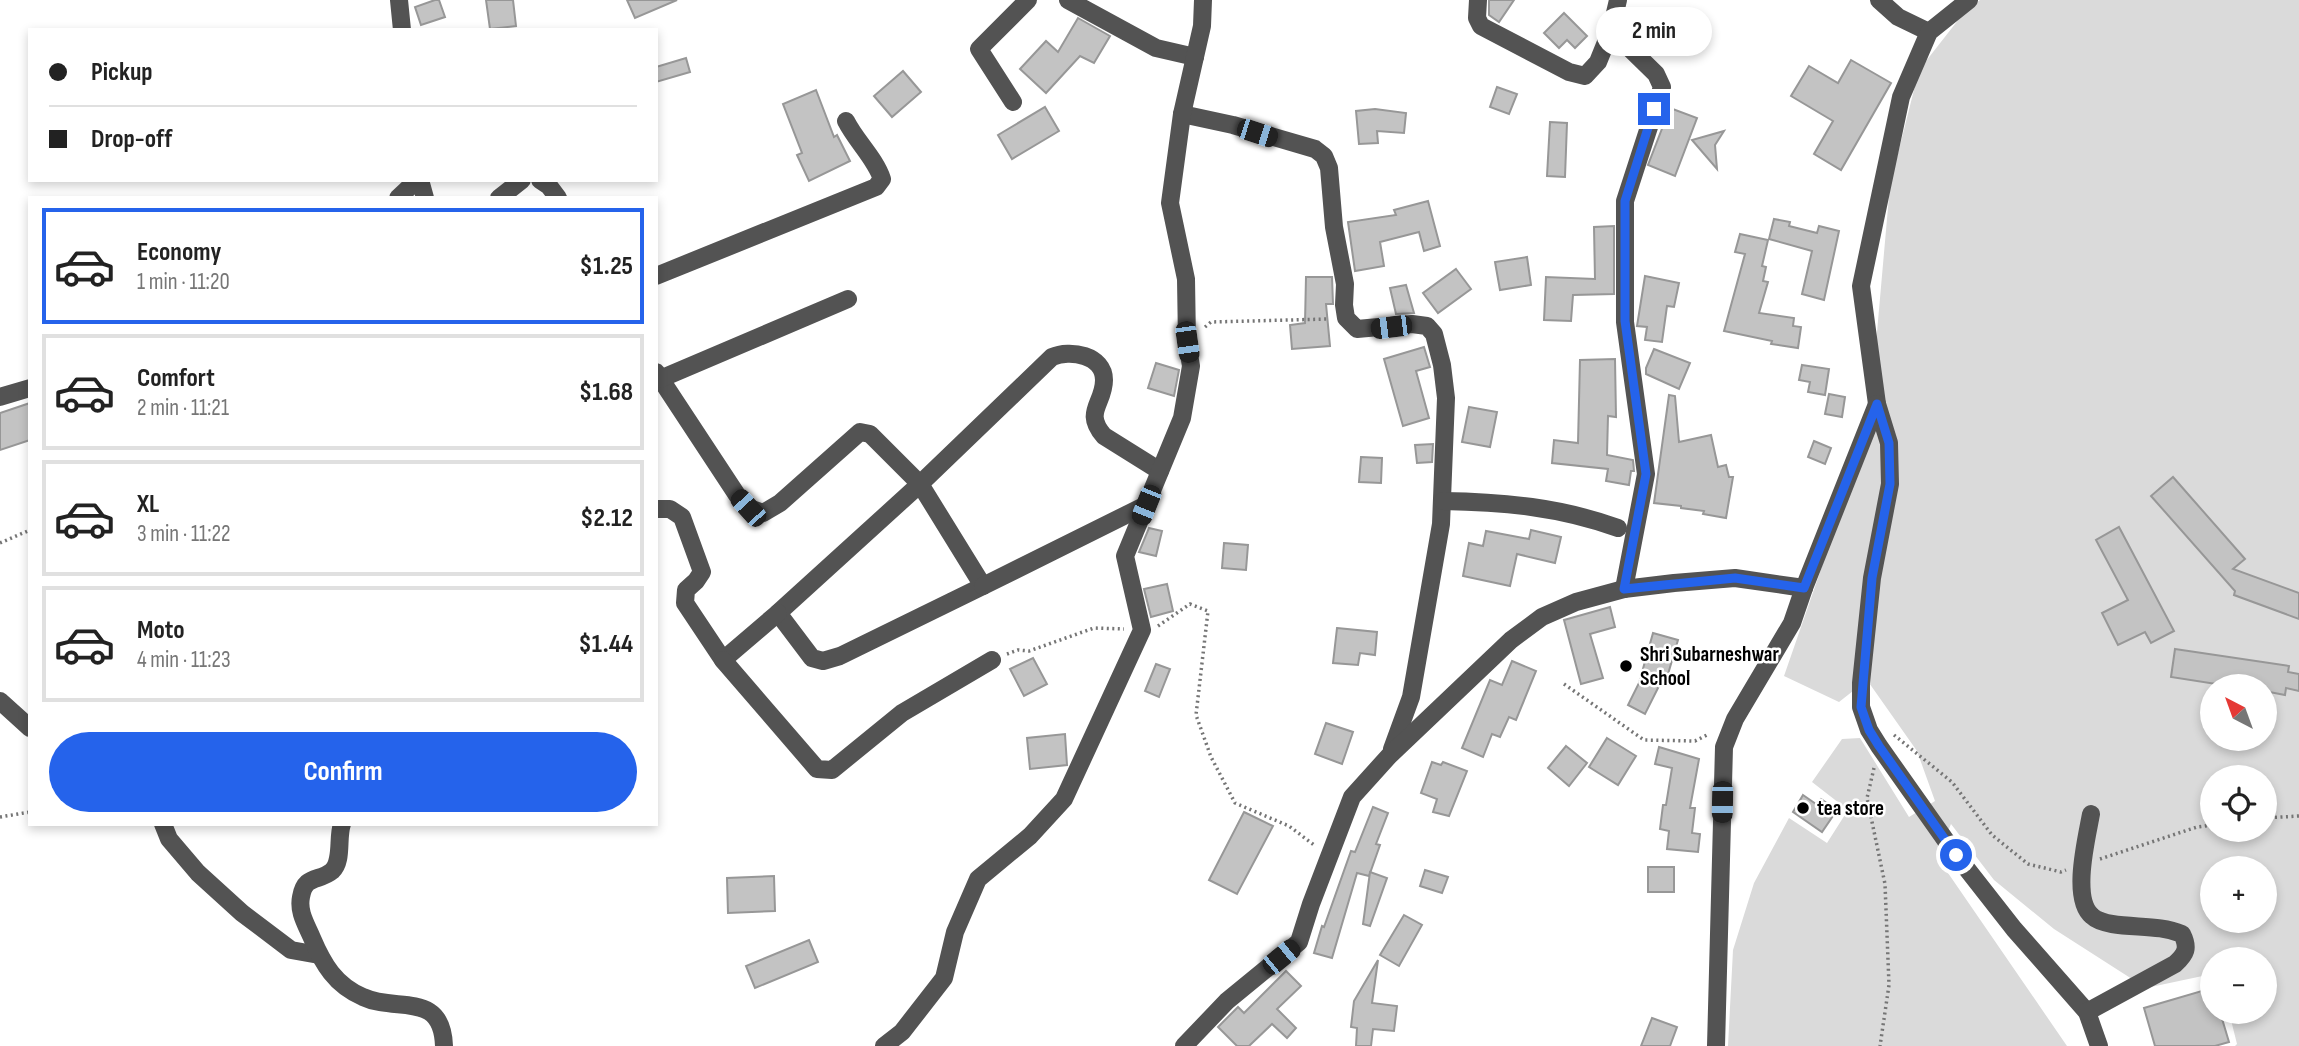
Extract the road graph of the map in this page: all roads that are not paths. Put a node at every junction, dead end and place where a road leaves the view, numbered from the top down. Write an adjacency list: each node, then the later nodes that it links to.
1 (399, 0): 9 (street)
2 (1028, 0): 13 (street)
3 (1068, 0): 12 (street)
4 (1203, 0): 12 (street)
5 (1478, 0): 10 (street)
6 (1618, 0): 10 (street)
7 (1879, 0): 11 (street)
8 (1969, 0): 11 (street)
9 (402, 28)
10 (1611, 30): 36 (street)
11 (1930, 32): 27 (street)
12 (1195, 57): 14 (street)
13 (1013, 102)
14 (1182, 114): 28 (street); 30 (street)
15 (846, 121): 22 (street)
16 (417, 182): 19 (street)
17 (519, 182): 20 (street)
18 (543, 182): 21 (street)
19 (400, 196)
20 (502, 196)
21 (556, 196)
22 (658, 275)
23 (848, 299): 24 (street)
24 (658, 376): 29 (street)
25 (28, 389): 26 (street)
26 (0, 397)
27 (1877, 404): 35 (street); 47 (street)
28 (1160, 471): 29 (street); 31 (street)
29 (920, 484): 34 (street); 37 (street)
30 (1443, 501): 33 (street); 42 (street)
31 (1146, 505): 34 (street); 49 (street)
32 (658, 509): 38 (street)
33 (1618, 528)
34 (983, 586): 37 (street)
35 (1804, 588): 36 (street); 51 (street)
36 (1624, 589): 42 (street)
37 (778, 613): 38 (street)
38 (723, 660): 39 (street)
39 (992, 660)
40 (0, 701): 41 (street)
41 (28, 725)
42 (1389, 756): 50 (street)
43 (2091, 814): 47 (street)
44 (164, 826): 46 (street)
45 (341, 826): 46 (street)
46 (319, 955): 48 (street)
47 (2087, 1012): 52 (street)
48 (444, 1046)
49 (884, 1046)
50 (1184, 1046)
51 (1716, 1046)
52 (2099, 1046)

